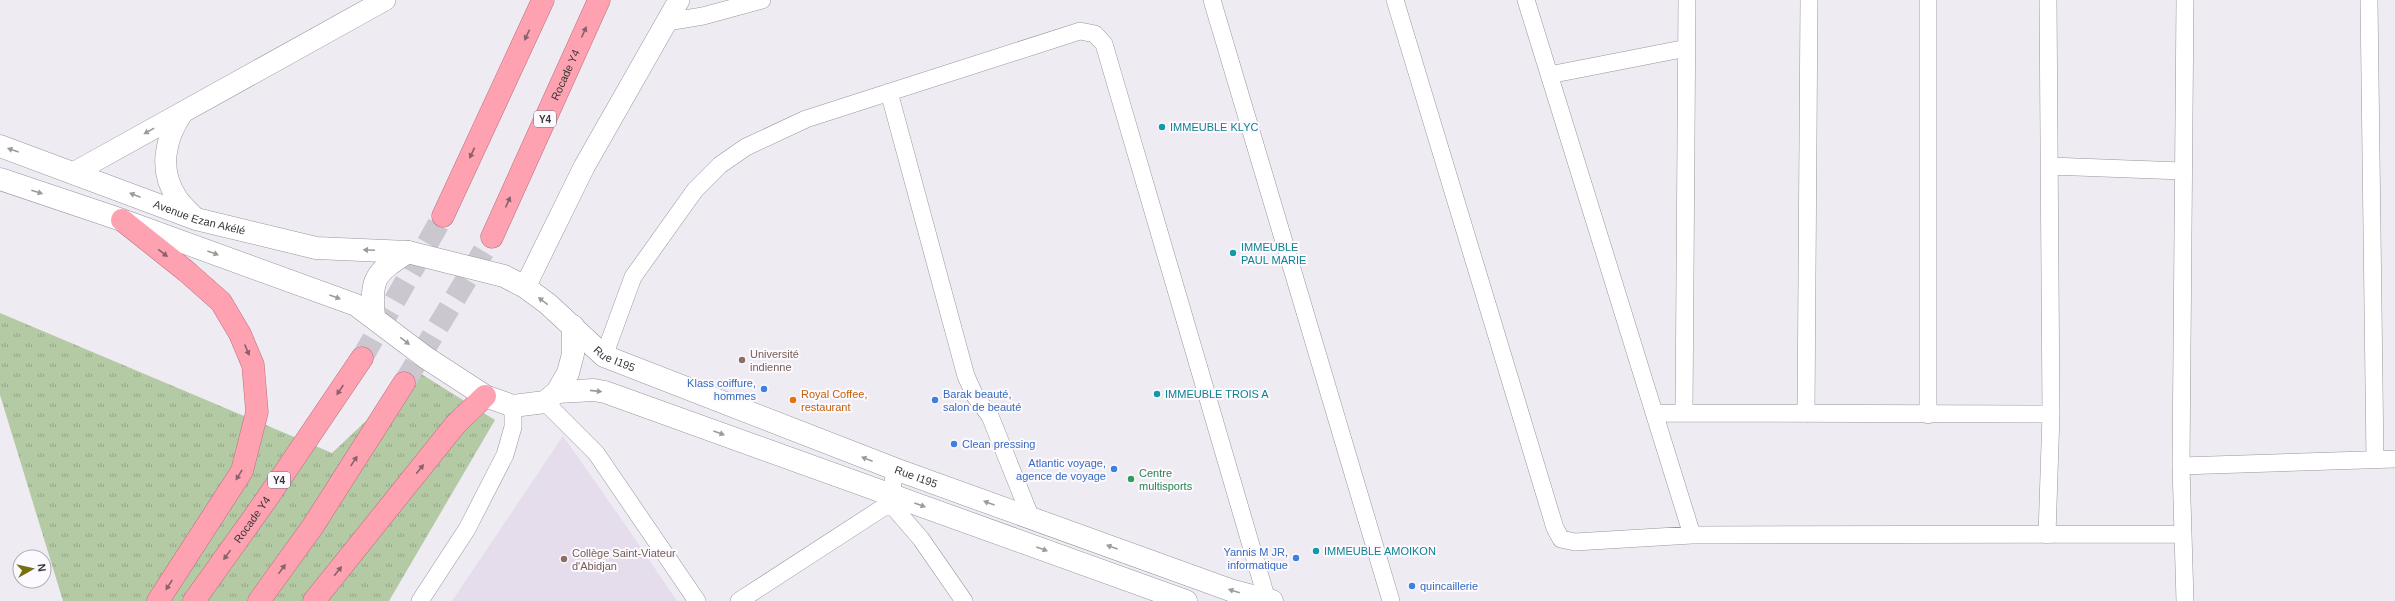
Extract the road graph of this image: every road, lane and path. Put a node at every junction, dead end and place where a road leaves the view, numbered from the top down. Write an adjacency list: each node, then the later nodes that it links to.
1 (384, 0): 19 (street)
2 (543, 0): 25 (highway, one-way to 25)
3 (599, 0): 28 (highway, Rocade Y4 / Y4, one-way to 3)
4 (679, 0): 15 (street)
5 (762, 0): 15 (street)
6 (1212, 0): 63 (street)
7 (1395, 0): 51 (street)
8 (1526, 0): 17 (street)
9 (1687, 0): 16 (street)
10 (1809, 0): 41 (street)
11 (1928, 0): 43 (street)
12 (2048, 0): 21 (street)
13 (2185, 0): 22 (street)
14 (2368, 0): 45 (street)
15 (667, 22): 30 (street)
16 (1687, 48): 17 (street); 40 (street)
17 (1549, 75): 39 (street)
18 (888, 92): 33 (street); 49 (street); 53 (street)
19 (183, 112): 23 (street, one-way to 23); 26 (street)
20 (0, 146): 23 (main road, Avenue Ezan Akélé, one-way to 20)
21 (2050, 166): 22 (street); 42 (street)
22 (2182, 171): 46 (street)
23 (75, 172): 26 (main road, Avenue Ezan Akélé, one-way to 23)
24 (0, 179): 27 (main road, one-way to 27)
25 (443, 216)
26 (196, 219): 29 (main road, Avenue Ezan Akélé, one-way to 26)
27 (122, 220): 31 (main road, one-way to 31); 54 (highway, one-way to 54)
28 (492, 237)
29 (408, 252): 30 (main road, Rue I195); 31 (main road)
30 (525, 287): 32 (main road, Rue I195, one-way to 30)
31 (374, 317): 36 (main road, one-way to 36)
32 (573, 326): 33 (main road, Rue I195); 37 (main road)
33 (604, 356): 47 (main road, Rue I195, one-way to 33)
34 (362, 358): 55 (highway, Rocade Y4 / Y4, one-way to 55)
35 (404, 383): 56 (highway, one-way to 35)
36 (485, 396): 38 (main road); 57 (highway, one-way to 36)
37 (551, 397): 38 (main road); 48 (main road, one-way to 48); 59 (street)
38 (513, 406): 58 (street)
39 (1655, 412): 40 (street); 51 (street)
40 (1684, 413): 41 (street)
41 (1806, 414): 43 (street)
42 (2052, 414): 43 (street); 52 (street)
43 (1928, 415)
44 (2395, 459): 45 (street)
45 (2375, 460): 46 (street)
46 (2181, 466): 50 (street)
47 (895, 470): 48 (street); 49 (main road, Rue I195, one-way to 47)
48 (891, 499): 60 (street); 61 (street); 62 (main road, one-way to 62)
49 (1031, 518): 53 (main road, Rue I195, one-way to 49)
50 (2182, 534): 52 (street); 64 (street)
51 (1692, 535): 52 (street)
52 (2047, 535)
53 (1269, 600)
54 (158, 601)
55 (194, 601)
56 (259, 601)
57 (314, 601)
58 (420, 601)
59 (697, 601)
60 (739, 601)
61 (964, 601)
62 (1186, 601)
63 (1390, 601)
64 (2185, 601)

